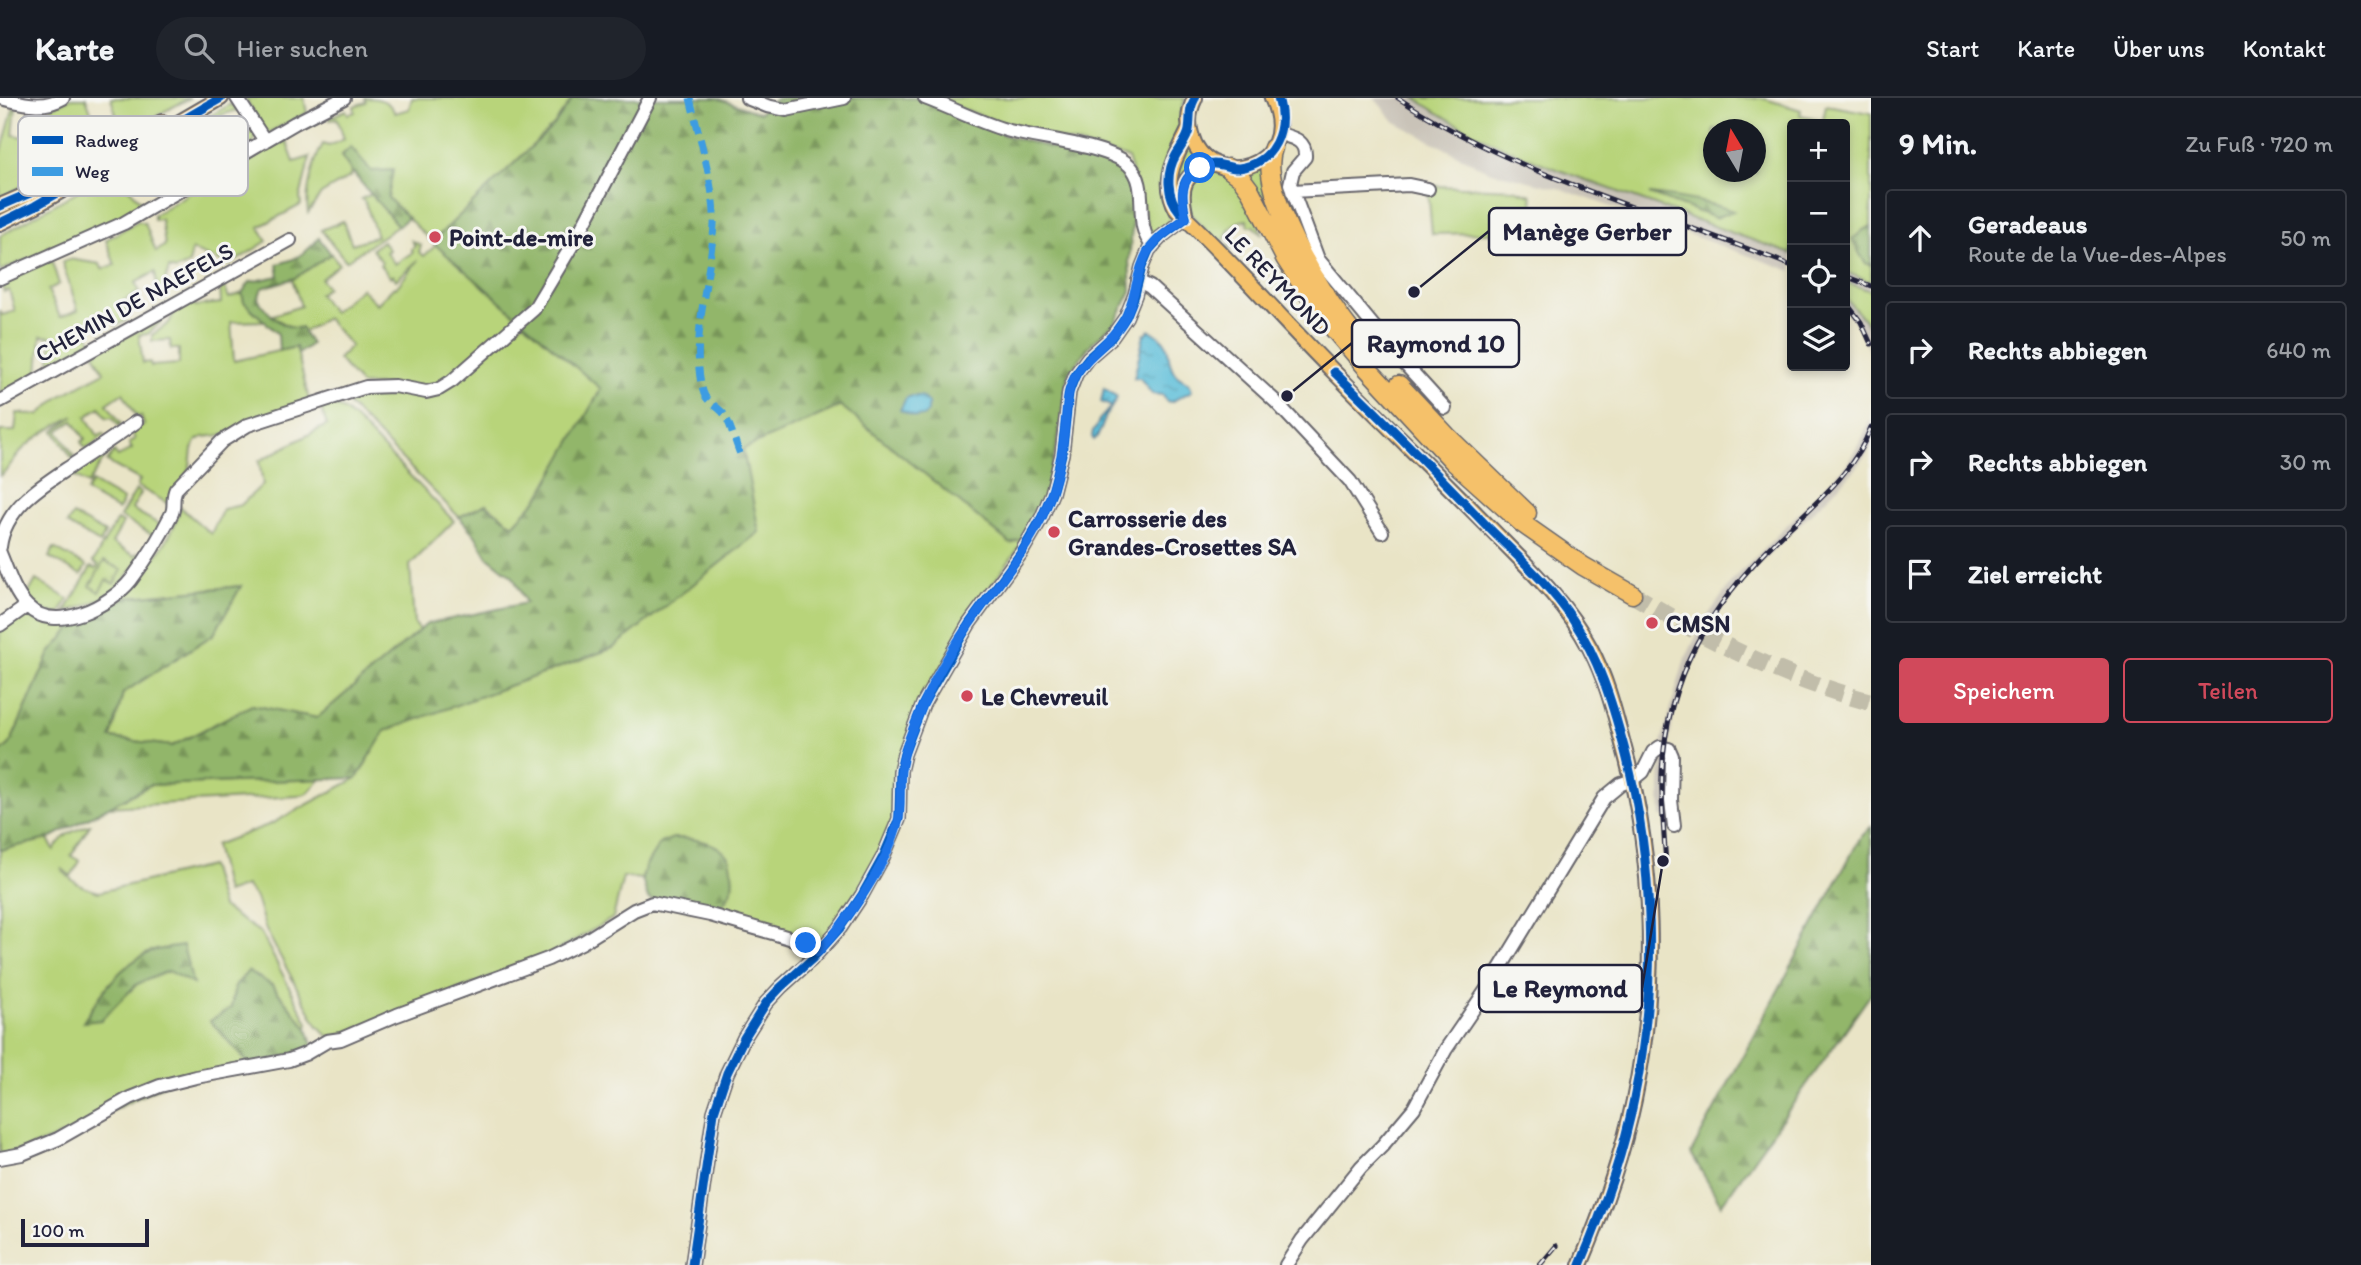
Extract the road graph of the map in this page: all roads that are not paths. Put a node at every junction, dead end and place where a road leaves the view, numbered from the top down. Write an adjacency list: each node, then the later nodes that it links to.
1 (0, 98): 2 (street)
2 (64, 98)
3 (207, 98): 14 (main road)
4 (221, 98): 15 (main road)
5 (237, 98): 18 (street)
6 (344, 98): 18 (street)
7 (650, 98): 39 (street)
8 (747, 98): 9 (street)
9 (844, 98)
10 (925, 98): 30 (street)
11 (1195, 98): 16 (main road, LE REYMOND)
12 (1272, 98): 17 (main road)
13 (1278, 98): 17 (main road)
14 (173, 116)
15 (190, 116)
16 (1189, 130): 20 (main road); 27 (main road, LE REYMOND)
17 (1278, 137): 20 (main road); 20 (highway); 22 (street)
18 (265, 141): 19 (street)
19 (248, 151)
20 (1221, 166): 27 (main road)
21 (1428, 189): 22 (street)
22 (1292, 191): 34 (street)
23 (23, 196): 26 (main road)
24 (52, 196): 28 (main road)
25 (170, 196): 31 (street)
26 (0, 206)
27 (1186, 218): 30 (street); 41 (main road, LE REYMOND)
28 (0, 223)
29 (290, 240): 33 (street, CHEMIN DE NAEFELS)
30 (1153, 246): 32 (street)
31 (0, 278)
32 (1138, 281): 36 (street); 43 (street)
33 (0, 401)
34 (1445, 408)
35 (136, 422): 37 (street)
36 (1382, 532)
37 (0, 547)
38 (0, 553): 39 (street)
39 (27, 606): 40 (street)
40 (0, 625)
41 (1633, 780): 42 (street); 46 (street); 47 (main road, LE REYMOND)
42 (1674, 826)
43 (818, 952): 44 (street); 45 (street)
44 (0, 1158)
45 (692, 1265)
46 (1286, 1265)
47 (1580, 1265)

